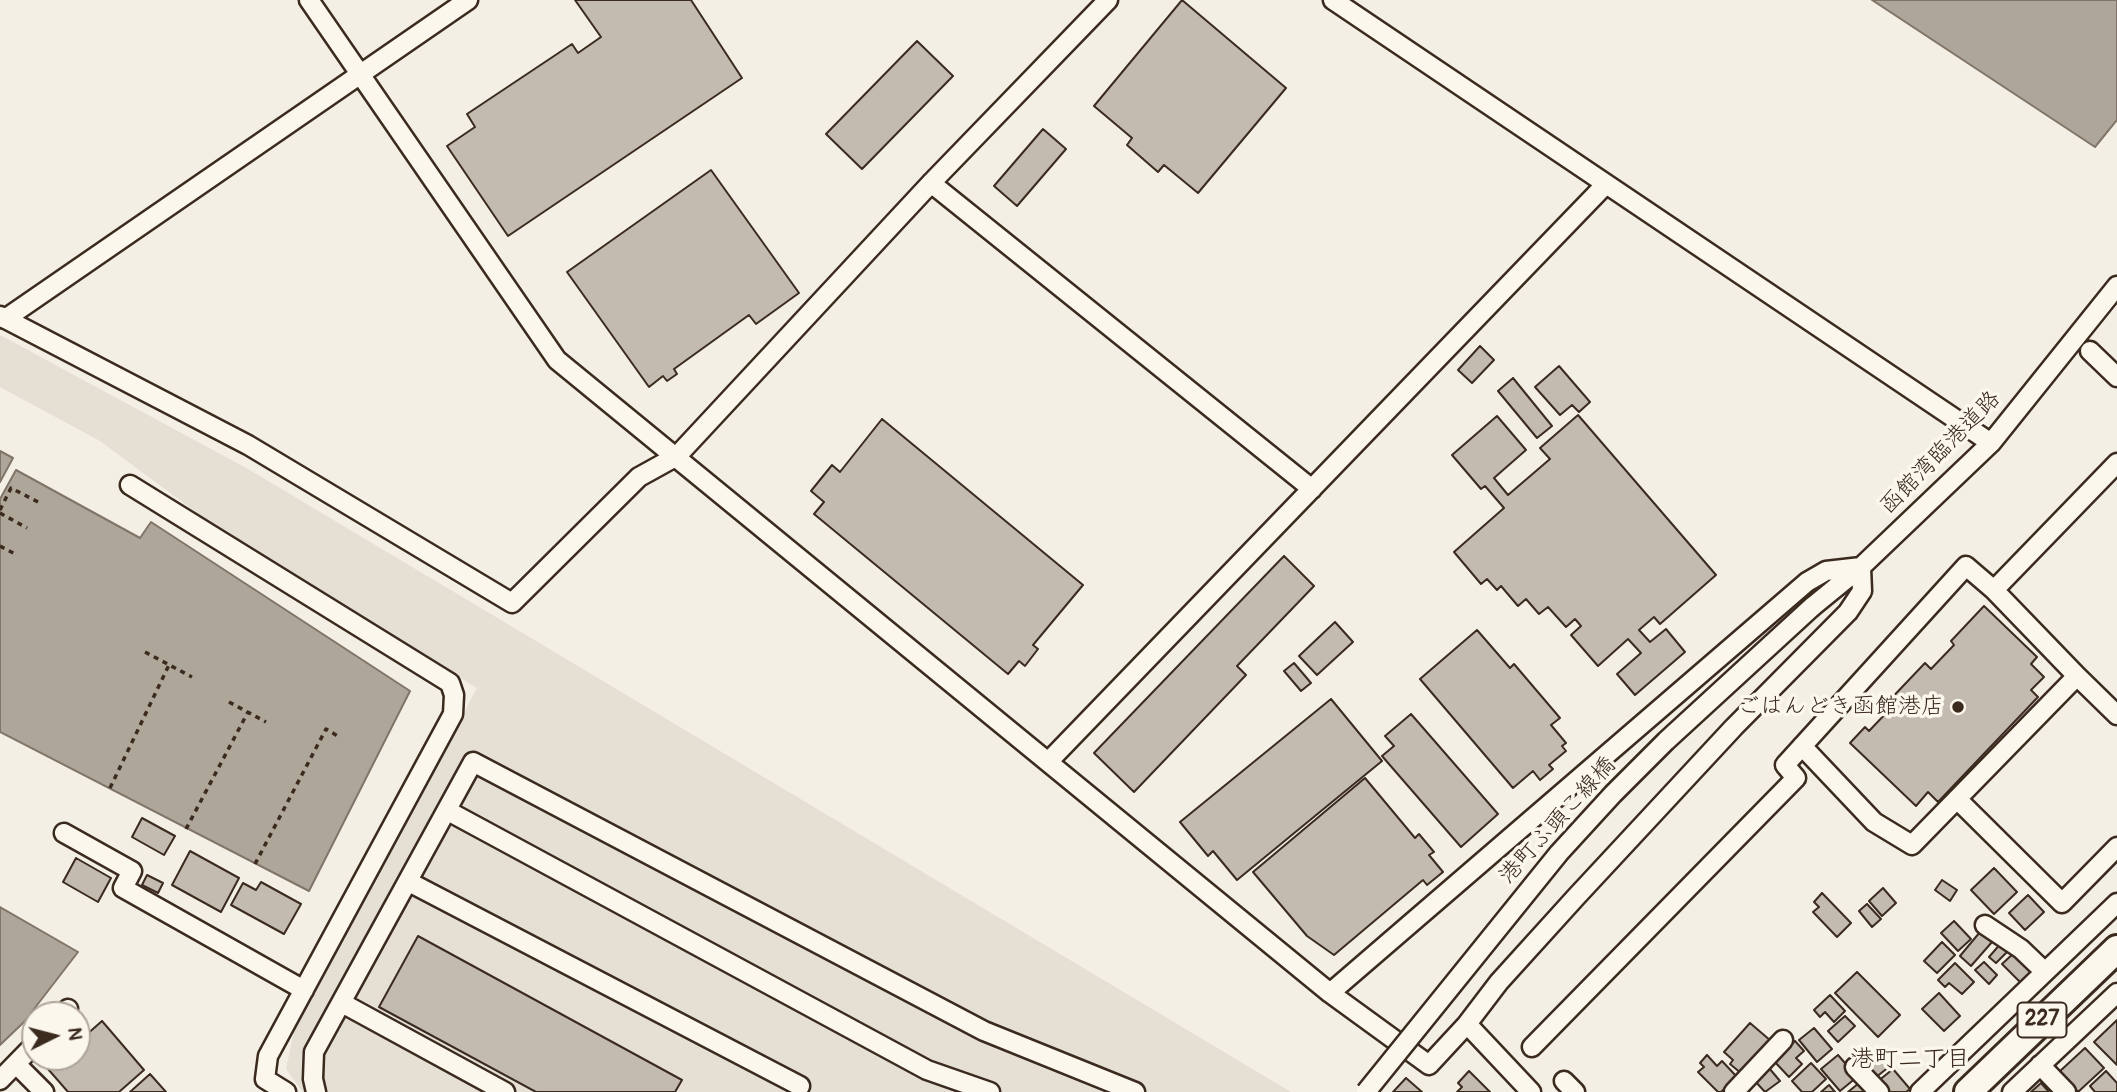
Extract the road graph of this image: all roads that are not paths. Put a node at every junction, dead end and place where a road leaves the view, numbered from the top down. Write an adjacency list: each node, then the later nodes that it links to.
1 (309, 0): 5 (street)
2 (468, 0): 5 (street)
3 (1108, 0): 6 (street)
4 (1333, 0): 7 (street)
5 (361, 75): 9 (street); 13 (street)
6 (931, 183): 13 (street); 16 (street)
7 (1606, 184): 12 (street); 16 (street)
8 (2117, 286): 12 (street, 函館湾臨港道路)
9 (3, 317): 13 (street)
10 (2090, 351): 11 (street)
11 (2117, 377)
12 (1991, 443): 17 (street, 函館湾臨港道路)
13 (677, 456): 23 (street)
14 (2117, 463): 18 (street)
15 (130, 485): 33 (street)
16 (1312, 489): 23 (street)
17 (1861, 567): 19 (street, 函館湾臨港道路); 34 (street); 37 (street)
18 (1994, 590): 20 (street); 22 (street)
19 (1812, 607): 52 (street, 港町ふ頭こ線橋, bridge)
20 (2077, 676): 21 (street); 24 (street)
21 (2117, 715)
22 (1802, 746): 24 (street); 39 (street)
23 (1048, 762): 34 (street)
24 (1957, 799): 27 (street)
25 (448, 811): 28 (street); 50 (street); 51 (street)
26 (64, 833): 33 (street)
27 (2117, 847)
28 (409, 882): 36 (street); 45 (street)
29 (2117, 903): 32 (street)
30 (1985, 925): 32 (street)
31 (2117, 949): 57 (highway, 227)
32 (2045, 972): 56 (street)
33 (304, 990): 47 (street)
34 (1331, 993): 37 (street)
35 (2117, 993): 42 (street)
36 (342, 1003): 48 (street); 49 (street)
37 (1467, 1024): 53 (street)
38 (1783, 1040): 54 (street)
39 (1532, 1047)
40 (21, 1059): 41 (street)
41 (16, 1064): 44 (street); 46 (street)
42 (2040, 1065): 58 (street); 59 (street)
43 (1855, 1067): 55 (street)
44 (0, 1080)
45 (800, 1086)
46 (44, 1092)
47 (286, 1092)
48 (316, 1092)
49 (505, 1092)
50 (990, 1092)
51 (1135, 1092)
52 (1366, 1092)
53 (1531, 1092)
54 (1734, 1092)
55 (1879, 1092)
56 (1920, 1092)
57 (1968, 1092)
58 (2012, 1092)
59 (2066, 1092)

